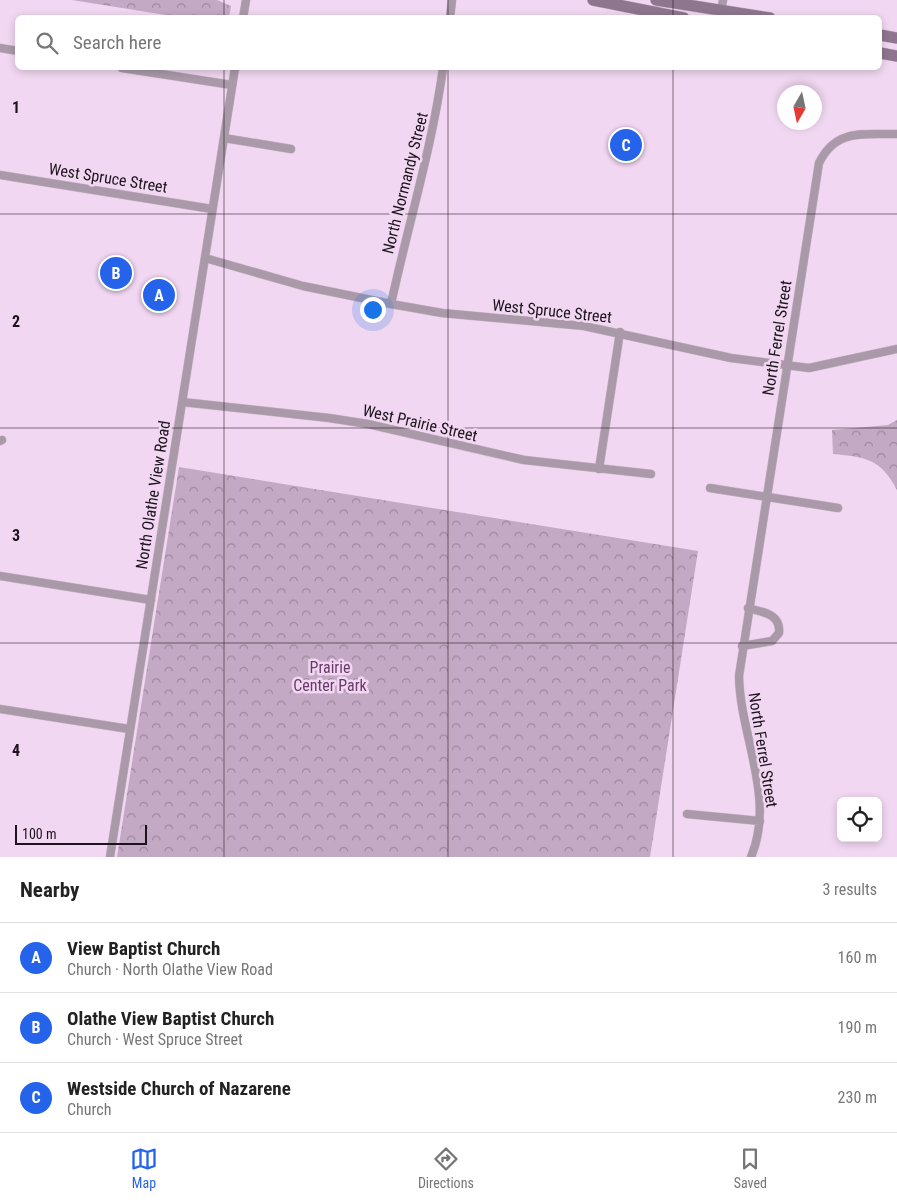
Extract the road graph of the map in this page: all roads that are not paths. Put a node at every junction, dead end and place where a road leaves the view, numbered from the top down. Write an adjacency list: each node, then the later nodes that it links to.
1 (246, 0): 6 (street)
2 (452, 0): 7 (street)
3 (593, 0): 8 (street)
4 (656, 0): 5 (street)
5 (722, 9): 9 (street)
6 (243, 15)
7 (450, 15)
8 (669, 15)
9 (754, 15)
10 (882, 35): 11 (street)
11 (897, 38)
12 (0, 48): 13 (street)
13 (15, 50)
14 (882, 53): 15 (street)
15 (897, 56)
16 (135, 70): 19 (street)
17 (235, 70): 19 (street, North Olathe View Road)
18 (443, 70): 26 (street, North Normandy Street)
19 (232, 85): 21 (street, North Olathe View Road)
20 (897, 134): 29 (street, North Ferrel Street)
21 (224, 138): 22 (street); 24 (street, North Olathe View Road)
22 (291, 149)
23 (0, 175): 24 (street, West Spruce Street)
24 (212, 209): 25 (street, North Olathe View Road)
25 (205, 258): 26 (street, West Spruce Street); 30 (street, North Olathe View Road)
26 (391, 304): 27 (street, West Spruce Street)
27 (620, 332): 29 (street, West Spruce Street); 31 (street)
28 (897, 349): 29 (street, West Spruce Street)
29 (786, 366): 34 (street, North Ferrel Street)
30 (182, 402): 31 (street, West Prairie Street); 37 (street, North Olathe View Road)
31 (598, 469): 32 (street, West Prairie Street)
32 (651, 474)
33 (710, 488): 34 (street)
34 (766, 497): 35 (street); 38 (street, North Ferrel Street)
35 (838, 508)
36 (0, 576): 37 (street)
37 (151, 600): 41 (street, North Olathe View Road)
38 (748, 608): 39 (street, North Ferrel Street); 39 (street)
39 (742, 646): 43 (street, North Ferrel Street)
40 (0, 708): 41 (street)
41 (129, 729): 44 (street, North Olathe View Road)
42 (687, 814): 43 (street)
43 (760, 821): 45 (street, North Ferrel Street)
44 (110, 857)
45 (751, 857)

